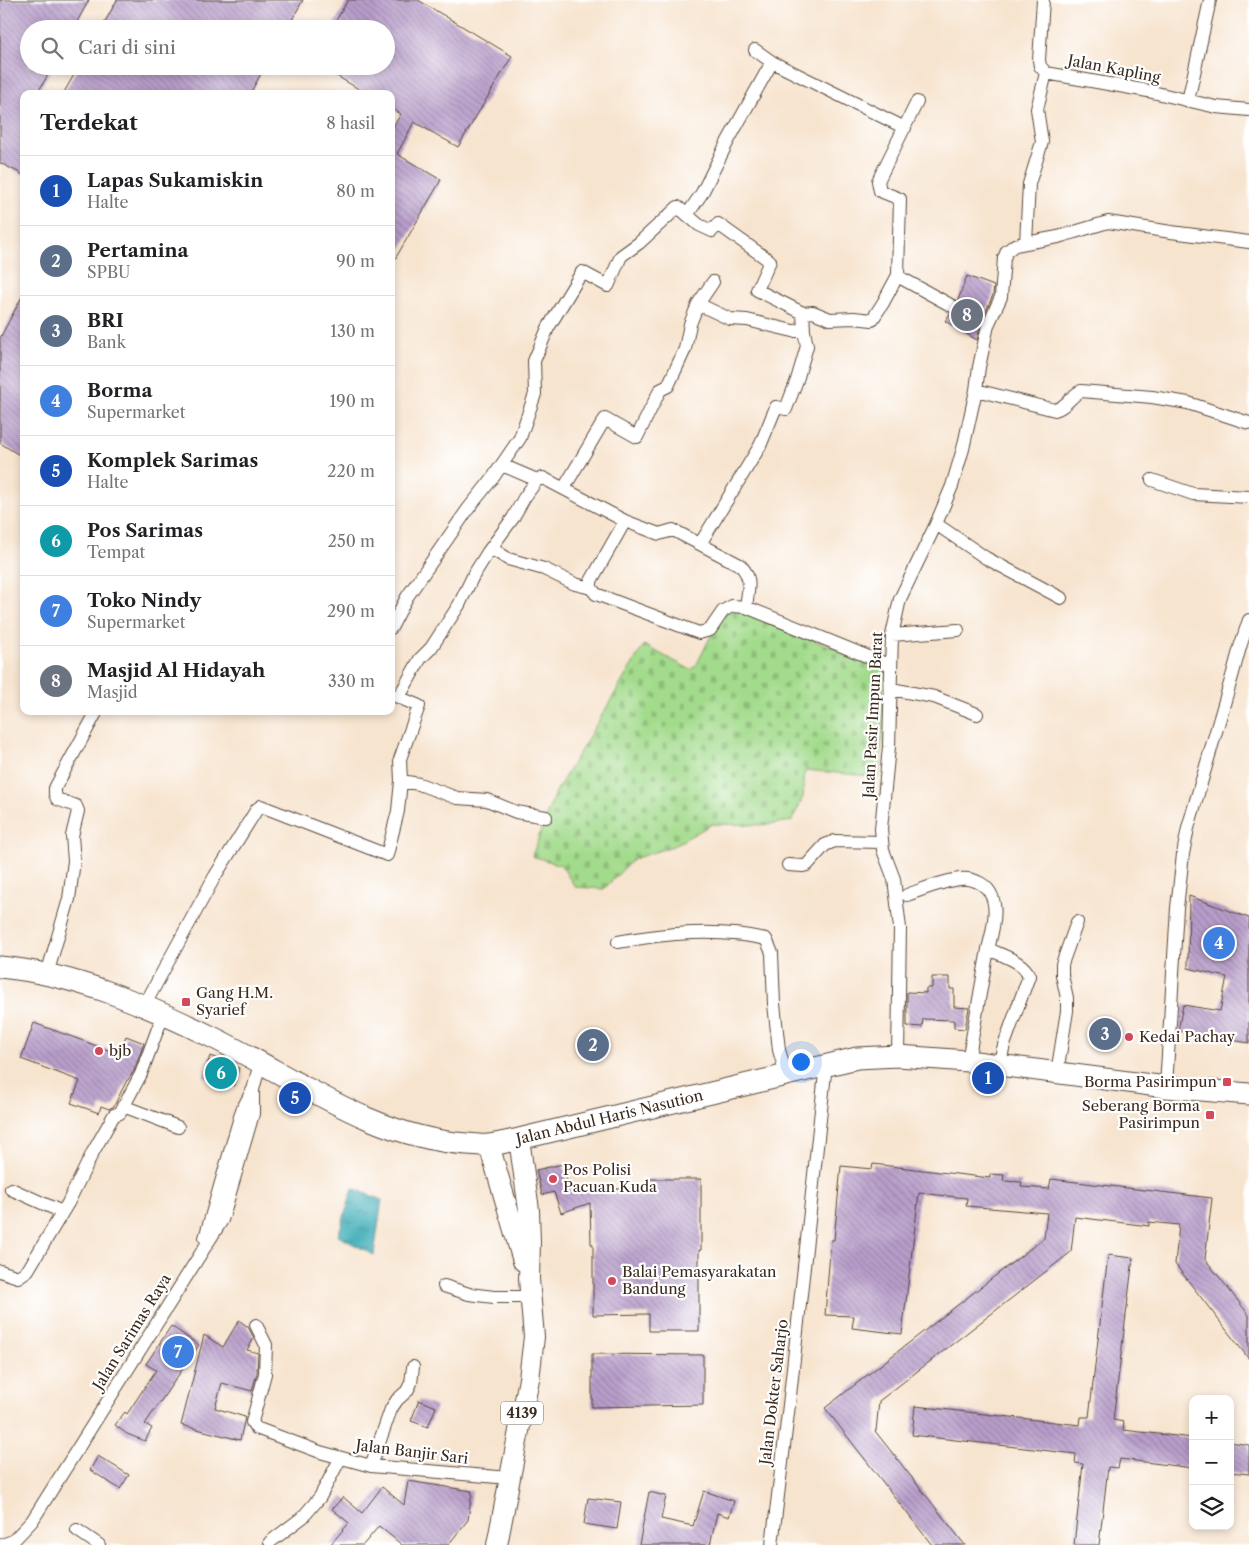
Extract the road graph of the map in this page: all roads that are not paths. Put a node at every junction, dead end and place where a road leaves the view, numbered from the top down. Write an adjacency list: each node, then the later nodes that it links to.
1 (1043, 0): 5 (street, Jalan Kapling)
2 (1210, 0): 6 (street)
3 (755, 50): 4 (street)
4 (772, 62): 9 (street); 10 (street)
5 (1046, 72): 6 (street, Jalan Kapling); 11 (street)
6 (1188, 101): 8 (street, Jalan Kapling)
7 (917, 102): 9 (street)
8 (1249, 110)
9 (905, 128): 13 (street)
10 (688, 215): 17 (street); 21 (street)
11 (1026, 242): 12 (street, Jalan Pasir Impun Barat); 19 (street, Jalan Pasir Impun Barat)
12 (1249, 242)
13 (898, 275): 16 (street); 17 (street)
14 (713, 282): 15 (street)
15 (698, 304): 18 (street); 24 (street)
16 (954, 307)
17 (803, 313): 18 (street)
18 (804, 331): 28 (street)
19 (976, 390): 20 (street); 27 (street, Jalan Pasir Impun Barat)
20 (1249, 423)
21 (502, 465): 22 (street); 33 (street)
22 (537, 480): 24 (street); 29 (street)
23 (1152, 480): 25 (street)
24 (564, 488): 26 (street)
25 (1249, 497)
26 (625, 521): 28 (street); 30 (street)
27 (936, 524): 31 (street); 36 (street, Jalan Pasir Impun Barat)
28 (700, 544): 32 (street)
29 (491, 548): 30 (street); 39 (street)
30 (591, 588): 32 (street)
31 (1061, 598)
32 (746, 607): 37 (street)
33 (395, 620)
34 (1249, 620): 61 (street)
35 (958, 630): 36 (street)
36 (892, 635): 37 (street, Jalan Pasir Impun Barat)
37 (891, 666): 38 (street, Jalan Pasir Impun Barat)
38 (891, 689): 40 (street); 44 (street, Jalan Pasir Impun Barat)
39 (395, 696): 42 (street)
40 (977, 714)
41 (95, 715): 51 (street)
42 (401, 781): 43 (street); 52 (street)
43 (546, 817)
44 (882, 842): 45 (street); 54 (street, Jalan Pasir Impun Barat)
45 (788, 865)
46 (908, 895): 49 (street)
47 (1077, 922): 59 (street)
48 (618, 942): 60 (street)
49 (988, 949): 55 (street); 58 (street)
50 (0, 967): 51 (highway, Jalan Abdul Haris Nasution)
51 (47, 974): 52 (highway, Jalan Abdul Haris Nasution)
52 (144, 1006): 53 (highway, Jalan Abdul Haris Nasution)
53 (163, 1015): 56 (highway, Jalan Abdul Haris Nasution); 64 (street)
54 (898, 1056): 55 (highway, Jalan Abdul Haris Nasution); 57 (highway, Jalan Abdul Haris Nasution)
55 (968, 1061): 58 (highway, Jalan Abdul Haris Nasution)
56 (260, 1063): 62 (street); 67 (highway, Jalan Abdul Haris Nasution)
57 (826, 1064): 60 (highway, Jalan Abdul Haris Nasution); 84 (street, Jalan Dokter Saharjo)
58 (999, 1065): 59 (highway, Jalan Abdul Haris Nasution)
59 (1057, 1073): 61 (highway, Jalan Abdul Haris Nasution)
60 (786, 1074): 66 (highway, Jalan Abdul Haris Nasution)
61 (1166, 1087): 63 (highway, Jalan Abdul Haris Nasution)
62 (253, 1090): 70 (street); 70 (street, Jalan Sarimas Raya)
63 (1249, 1094)
64 (123, 1106): 65 (street); 69 (street)
65 (178, 1128)
66 (519, 1139): 67 (highway, Jalan Abdul Haris Nasution); 73 (main road, 4139)
67 (489, 1145): 73 (main road, 4139)
68 (11, 1189): 69 (street)
69 (62, 1212): 71 (street)
70 (199, 1255): 81 (street, Jalan Sarimas Raya)
71 (0, 1271)
72 (444, 1286): 73 (street)
73 (530, 1288): 78 (main road, 4139)
74 (256, 1325): 76 (street, Jalan Banjir Sari)
75 (413, 1366): 77 (street)
76 (340, 1459): 77 (street, Jalan Banjir Sari); 80 (street)
77 (371, 1466): 78 (street, Jalan Banjir Sari)
78 (510, 1478): 83 (main road, 4139)
79 (77, 1530): 82 (street)
80 (270, 1542)
81 (2, 1545)
82 (100, 1545)
83 (497, 1545)
84 (772, 1545)

